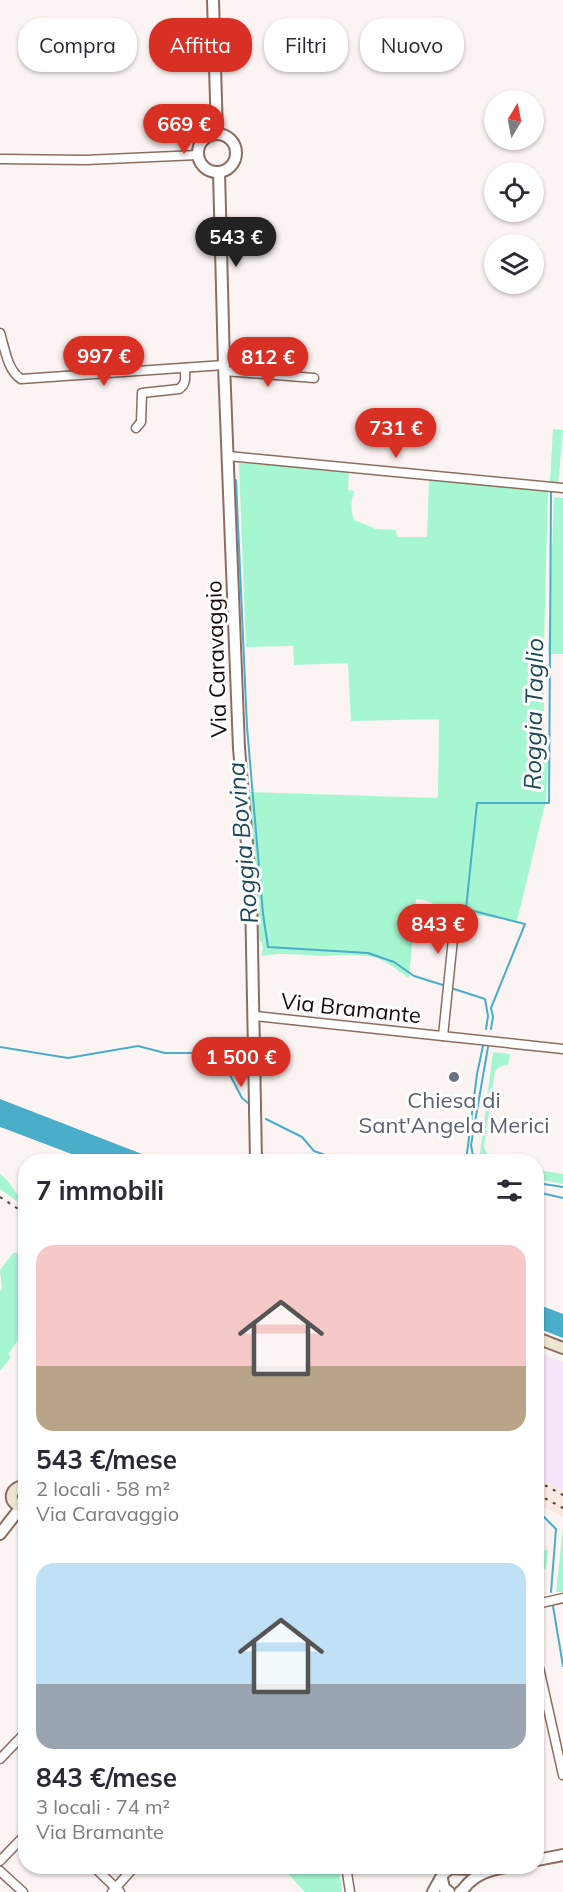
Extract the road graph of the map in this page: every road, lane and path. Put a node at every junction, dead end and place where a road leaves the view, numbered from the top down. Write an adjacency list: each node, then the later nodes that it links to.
1 (213, 0): 2 (street)
2 (217, 133): 3 (street); 5 (street)
3 (198, 155): 4 (street); 5 (street)
4 (0, 159)
5 (219, 172): 8 (street, Via Caravaggio)
6 (0, 333): 7 (street)
7 (185, 368): 8 (street); 10 (street)
8 (224, 368): 9 (street); 11 (street, Via Caravaggio)
9 (314, 378)
10 (136, 428)
11 (228, 456): 12 (street); 14 (street, Via Caravaggio)
12 (562, 488)
13 (454, 929): 15 (street, Via Bramante)
14 (255, 1016): 15 (street, Via Bramante); 17 (street, Via Caravaggio)
15 (443, 1036): 16 (street, Via Bramante)
16 (563, 1048)
17 (256, 1154)
18 (544, 1341): 19 (main road)
19 (563, 1348)
20 (18, 1488): 22 (main road)
21 (0, 1494): 22 (main road)
22 (18, 1503): 23 (street); 24 (street)
23 (0, 1523)
24 (0, 1534)
25 (561, 1598): 26 (street)
26 (544, 1602)
27 (544, 1687): 30 (street)
28 (18, 1740): 29 (street)
29 (0, 1759)
30 (563, 1775)
31 (18, 1842): 34 (street)
32 (563, 1855): 33 (street)
33 (544, 1859)
34 (0, 1861)
35 (0, 1871): 45 (street)
36 (101, 1874): 44 (street)
37 (129, 1874): 44 (street)
38 (347, 1874): 46 (street)
39 (442, 1874): 48 (street)
40 (442, 1874): 47 (street)
41 (465, 1874): 43 (street)
42 (485, 1874): 43 (street)
43 (464, 1889)
44 (116, 1890)
45 (23, 1892)
46 (350, 1892)
47 (434, 1892)
48 (447, 1892)

